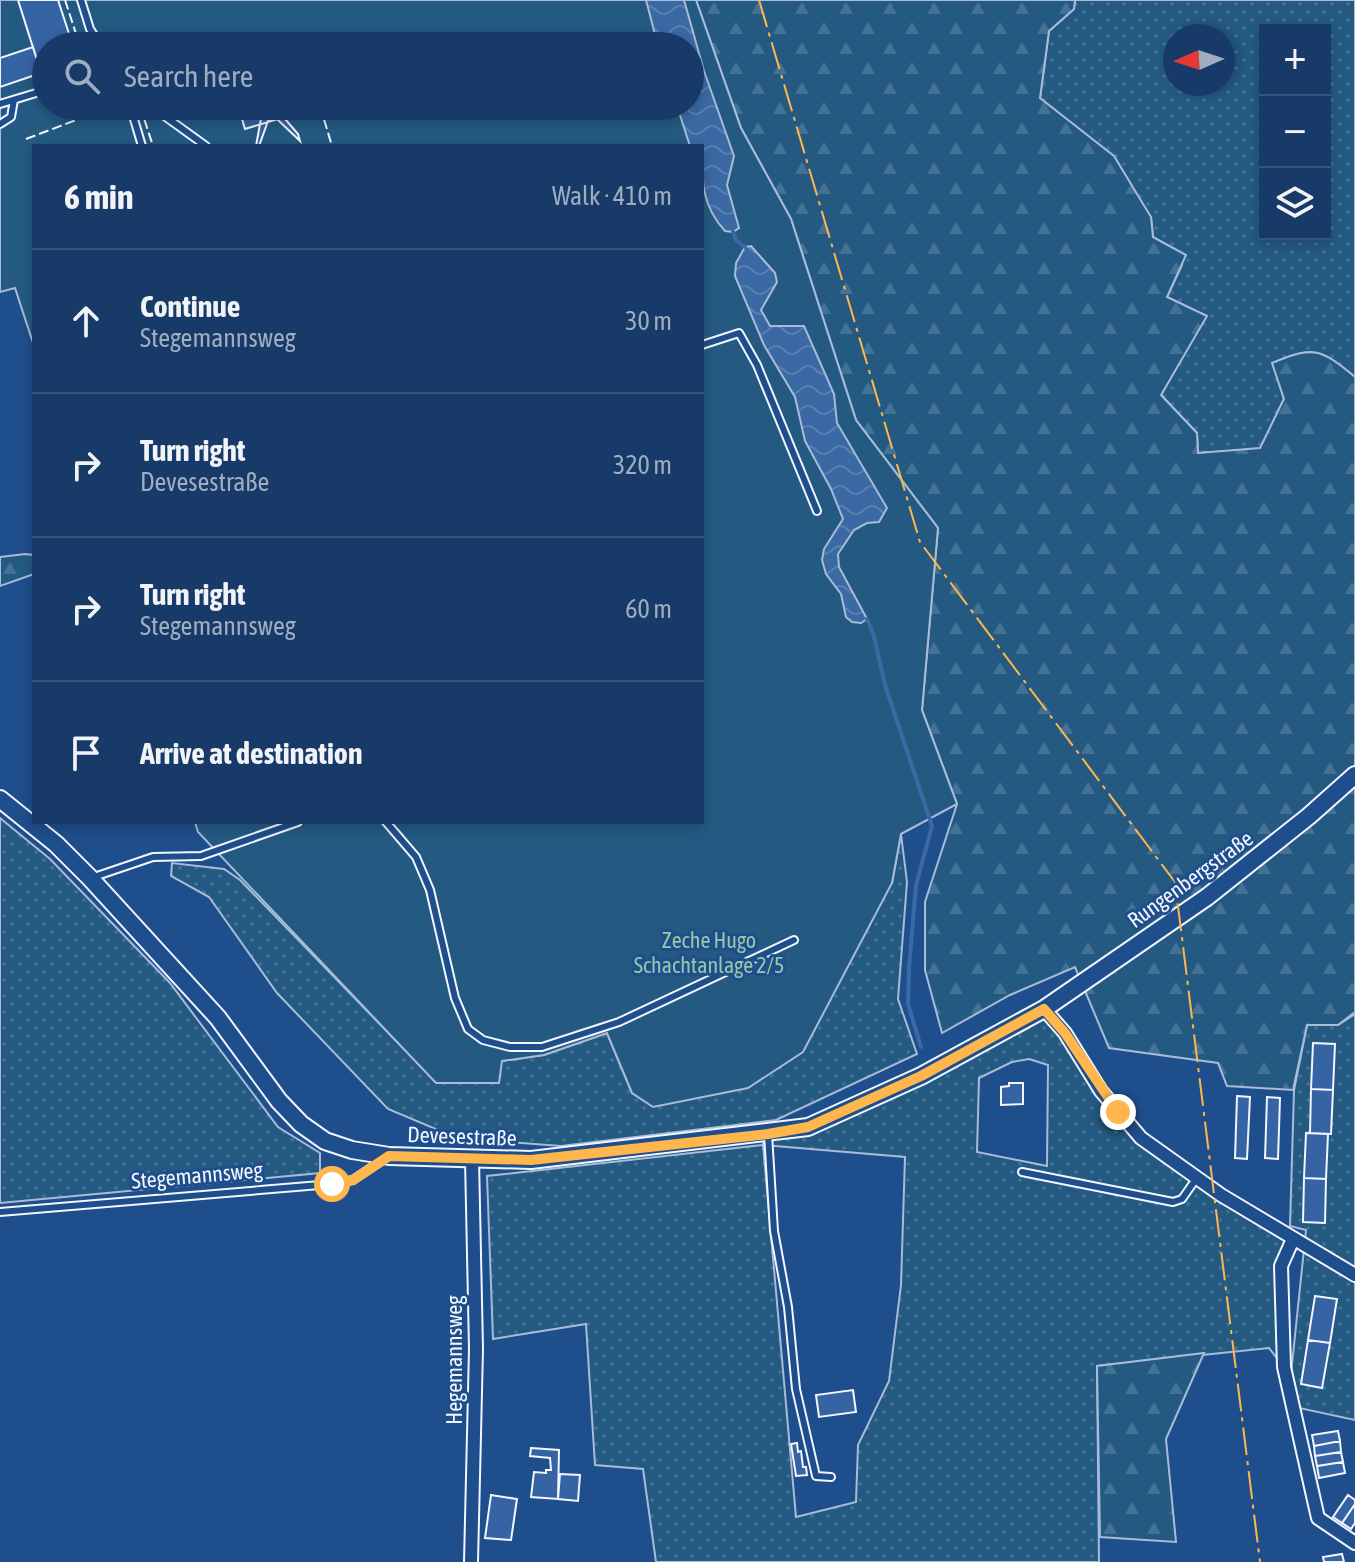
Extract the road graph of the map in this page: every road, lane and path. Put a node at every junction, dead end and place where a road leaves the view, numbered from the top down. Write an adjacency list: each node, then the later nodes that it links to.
1 (81, 0): 2 (lane)
2 (92, 32)
3 (32, 94): 4 (lane)
4 (14, 100): 5 (lane); 8 (lane)
5 (0, 104)
6 (134, 120): 9 (lane)
7 (170, 120): 10 (lane)
8 (0, 124)
9 (141, 144)
10 (203, 144)
11 (704, 344): 12 (lane)
12 (817, 511)
13 (1355, 775): 19 (street, Rungenbergstraße)
14 (0, 799): 17 (street, Devesestraße)
15 (292, 824): 17 (lane)
16 (388, 824): 18 (lane)
17 (90, 878): 21 (street, Devesestraße)
18 (794, 940)
19 (1044, 1009): 20 (street, Devesestraße); 24 (street)
20 (768, 1134): 22 (street, Devesestraße); 28 (lane)
21 (389, 1156): 22 (street, Devesestraße); 25 (lane, Stegemannsweg)
22 (472, 1159): 30 (street, Hegemannsweg)
23 (1022, 1172): 24 (lane)
24 (1197, 1178): 26 (street)
25 (0, 1212)
26 (1293, 1239): 27 (street); 29 (street)
27 (1355, 1275)
28 (831, 1477)
29 (1355, 1543)
30 (471, 1562)

